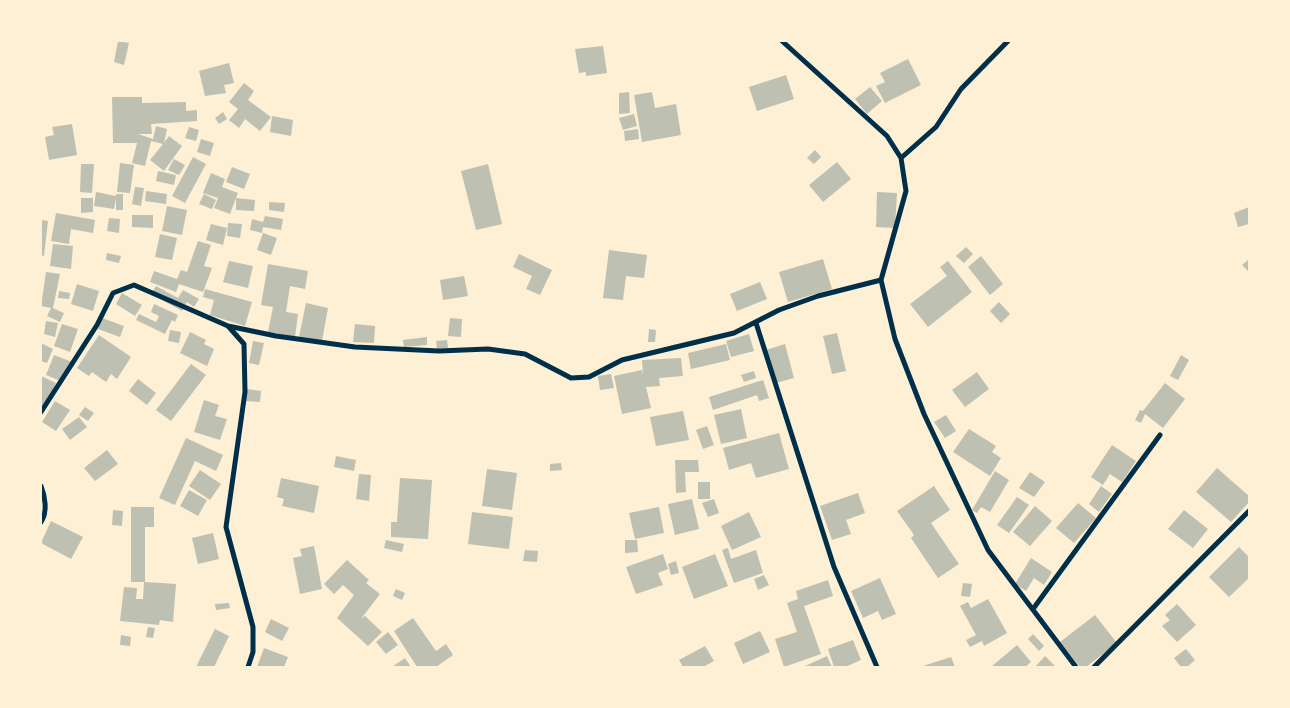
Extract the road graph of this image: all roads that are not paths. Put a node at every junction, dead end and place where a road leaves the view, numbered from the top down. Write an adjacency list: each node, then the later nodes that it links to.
1 (782, 41): 3 (street)
2 (1008, 41): 3 (street)
3 (901, 158): 4 (street)
4 (881, 280): 5 (street); 12 (street)
5 (756, 323): 6 (street); 14 (street)
6 (228, 326): 7 (street); 13 (street)
7 (41, 412)
8 (1160, 434): 12 (street)
9 (41, 486): 11 (street)
10 (1249, 511): 16 (street)
11 (41, 522)
12 (1033, 608): 15 (street)
13 (248, 667)
14 (877, 667)
15 (1076, 667)
16 (1094, 667)

